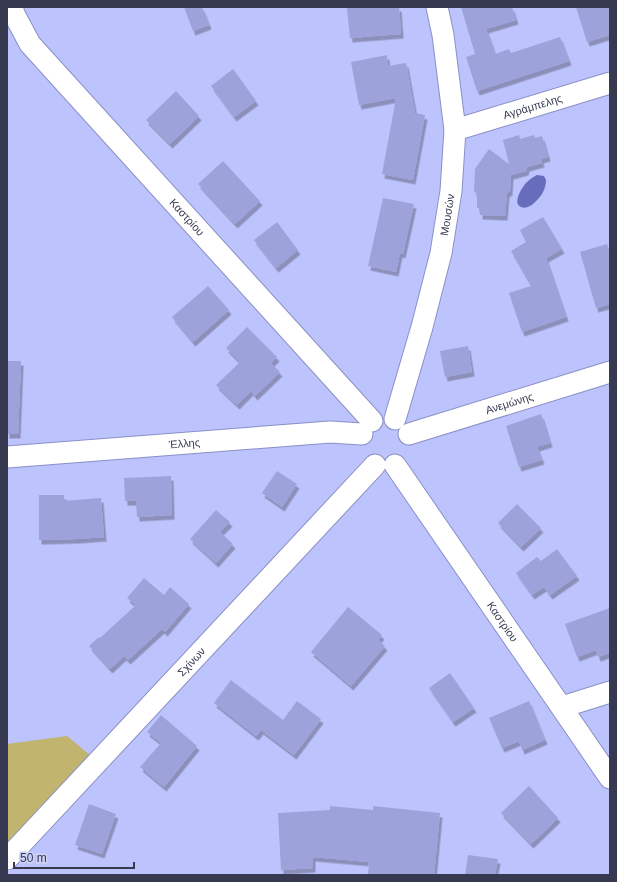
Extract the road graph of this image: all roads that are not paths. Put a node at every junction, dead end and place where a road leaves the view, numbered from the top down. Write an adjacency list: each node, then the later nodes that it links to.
1 (12, 7): 7 (street, Καστρίου)
2 (437, 7): 4 (street, Μουσών)
3 (610, 84): 4 (street, Αγράμπελης)
4 (455, 130): 6 (street, Μουσών)
5 (610, 372): 8 (street, Ανεμώνης)
6 (395, 419): 7 (street); 8 (street)
7 (367, 427): 9 (street, Έλλης); 10 (street)
8 (409, 434): 10 (street)
9 (7, 457)
10 (385, 465): 12 (street, Καστρίου); 14 (street, Σχίνων)
11 (610, 692): 12 (street)
12 (562, 707): 13 (street, Καστρίου)
13 (610, 778)
14 (7, 859)

